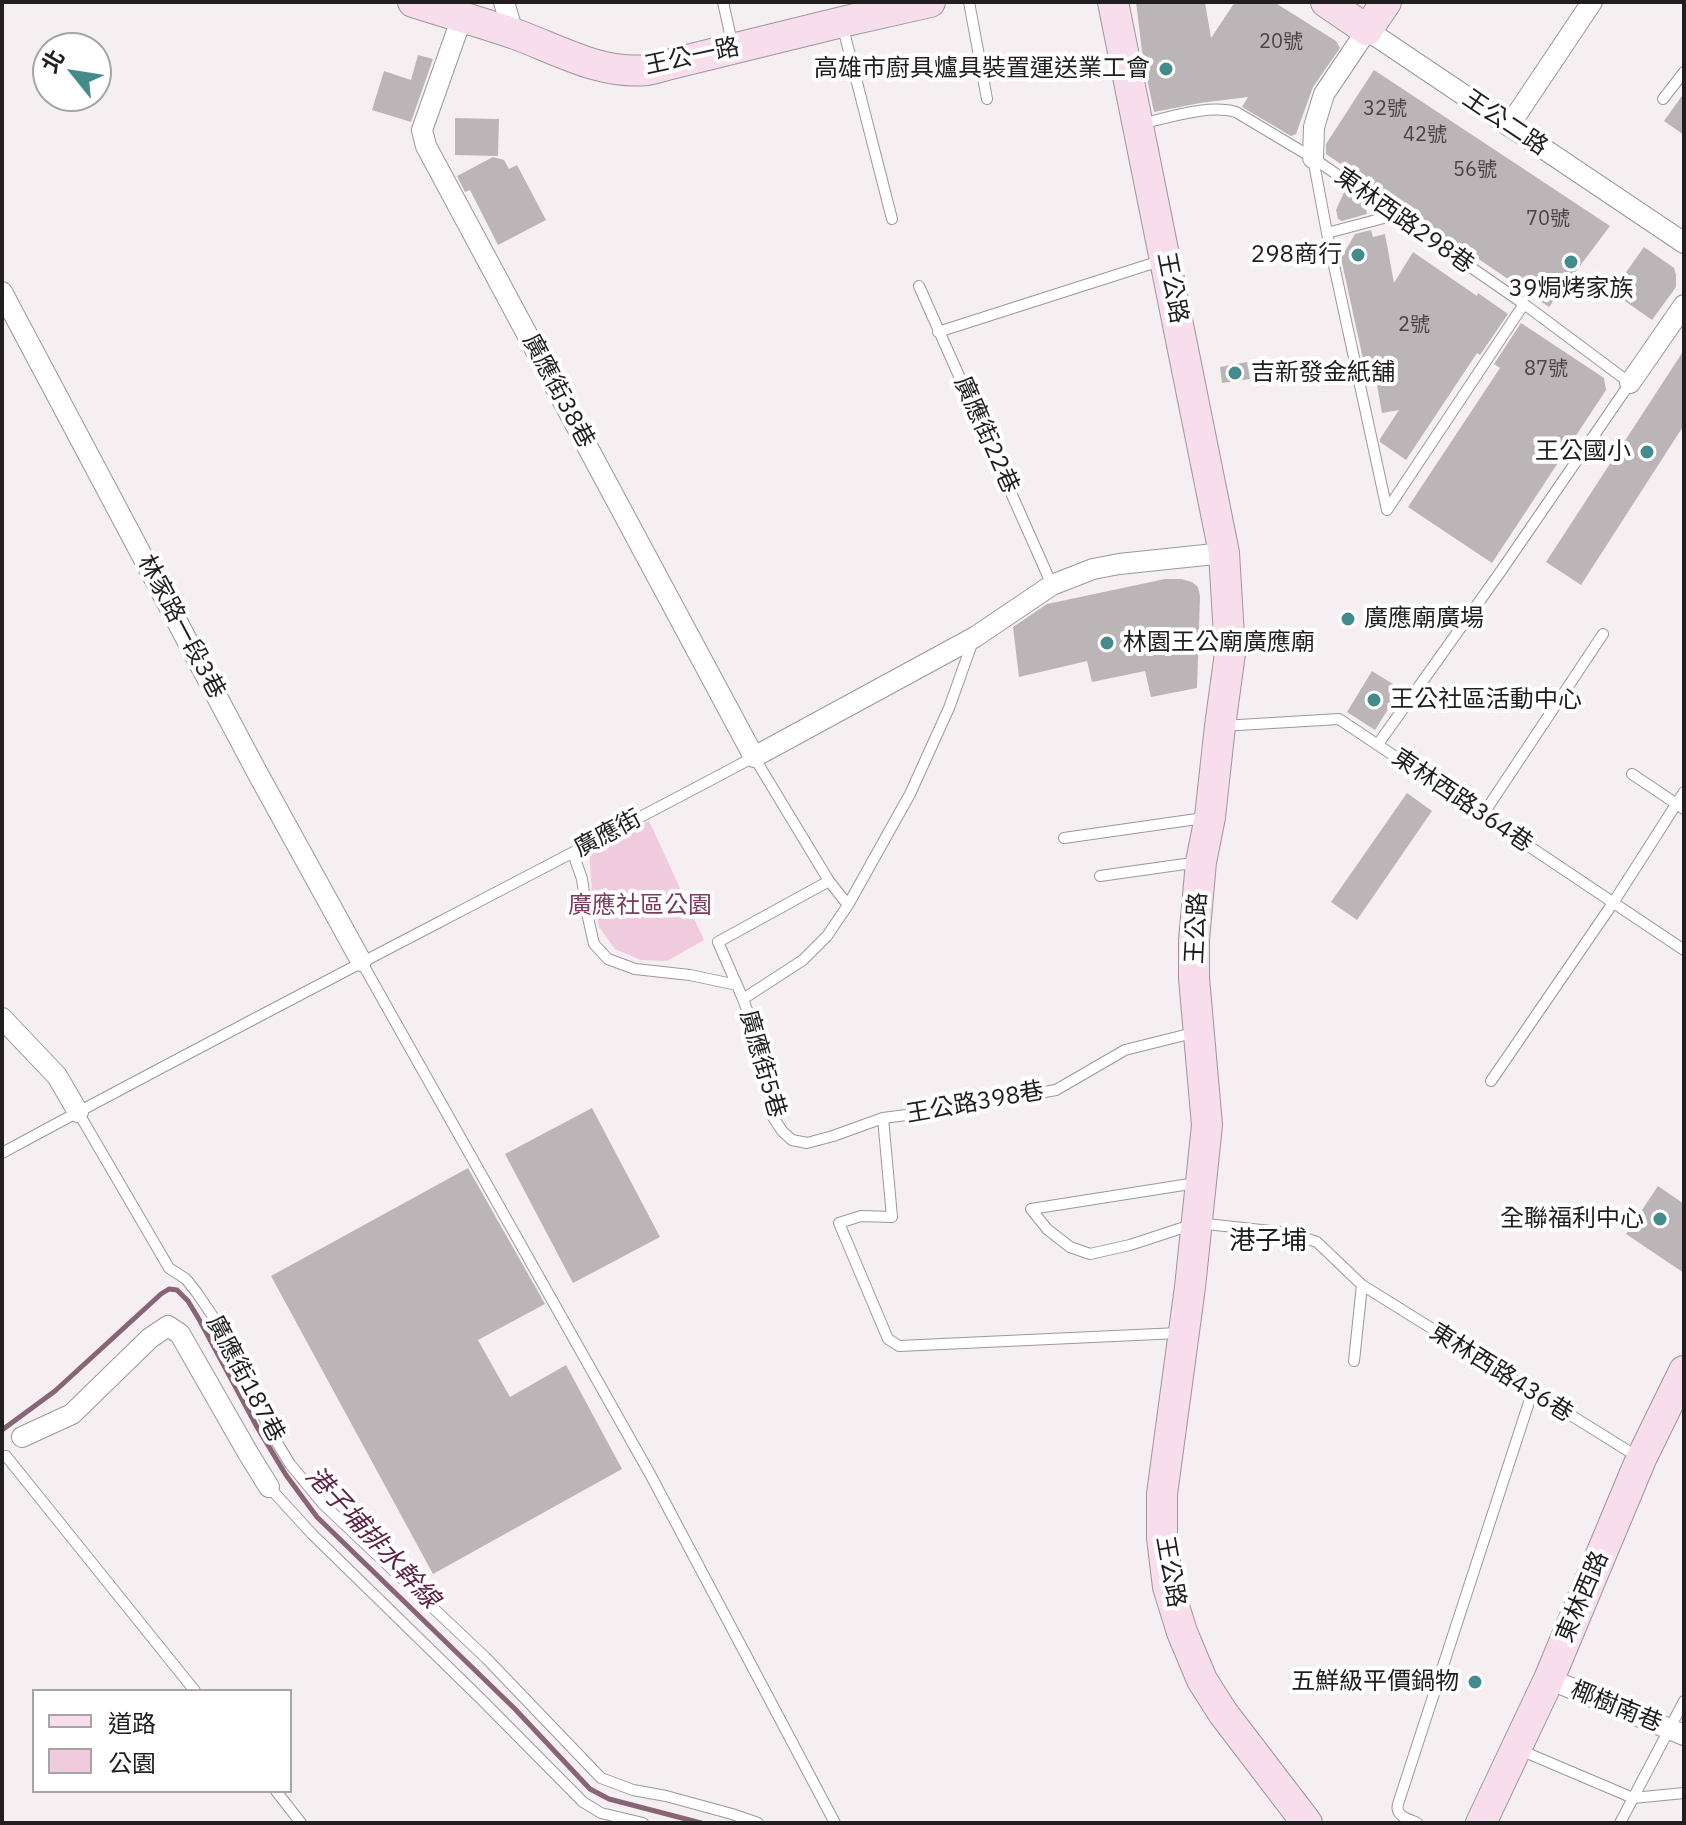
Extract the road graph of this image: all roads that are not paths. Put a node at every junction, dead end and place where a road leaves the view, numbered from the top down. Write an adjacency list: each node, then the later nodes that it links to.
1 (413, 2): 11 (street, 王公一路)
2 (504, 2): 13 (street)
3 (723, 2): 14 (lane)
4 (930, 2): 10 (street, 王公一路)
5 (969, 2): 16 (lane)
6 (1113, 2): 18 (street, 王公路)
7 (1326, 2): 12 (street, 王公二路)
8 (1386, 2): 12 (street)
9 (1592, 2): 19 (street)
10 (838, 12): 14 (street, 王公一路); 22 (lane)
11 (462, 17): 13 (street, 王公一路); 38 (street, 廣應街38巷)
12 (1367, 30): 19 (street, 王公二路); 20 (street)
13 (513, 33): 14 (street, 王公一路)
14 (734, 49)
15 (1684, 72): 17 (lane)
16 (987, 99)
17 (1663, 99)
18 (1139, 124): 20 (lane); 25 (street, 王公路)
19 (1509, 126): 24 (street, 王公二路)
20 (1313, 158): 21 (lane, 東林西路298巷); 23 (lane, 東林西路298巷)
21 (1395, 215): 23 (lane); 28 (lane, 東林西路298巷)
22 (892, 219)
23 (1327, 233): 28 (lane, 東林西路298巷)
24 (1684, 243)
25 (1166, 259): 30 (lane); 32 (street, 王公路)
26 (919, 286): 30 (lane, 廣應街22巷)
27 (2, 292): 52 (street, 林家路一段3巷)
28 (1524, 304): 31 (lane, 東林西路298巷)
29 (1684, 305): 31 (street)
30 (938, 332): 33 (lane, 廣應街22巷)
31 (1630, 383): 37 (lane)
32 (1224, 553): 33 (street, 廣應街); 36 (street, 王公路)
33 (1052, 585): 35 (street, 廣應街)
34 (1603, 634): 42 (lane)
35 (975, 637): 38 (street, 廣應街); 50 (lane)
36 (1220, 726): 37 (lane, 東林西路364巷); 43 (street, 王公路)
37 (1378, 744): 42 (lane, 東林西路364巷)
38 (754, 757): 45 (lane, 廣應街); 48 (lane)
39 (1632, 774): 41 (lane)
40 (1684, 792): 41 (lane)
41 (1680, 806): 49 (lane)
42 (1482, 816): 49 (lane, 東林西路364巷)
43 (1210, 817): 44 (lane); 46 (street, 王公路)
44 (1064, 838)
45 (573, 853): 52 (lane, 廣應街); 53 (lane)
46 (1201, 862): 47 (lane); 56 (street, 王公路)
47 (1100, 876)
48 (829, 881): 50 (lane); 53 (lane, 廣應街5巷)
49 (1613, 903): 51 (lane, 東林西路364巷); 57 (lane)
50 (848, 905): 54 (lane)
51 (1684, 950)
52 (361, 961): 58 (lane, 廣應街); 83 (lane)
53 (737, 985): 54 (lane, 廣應街5巷)
54 (743, 999): 59 (lane, 廣應街5巷)
55 (2, 1018): 58 (street)
56 (1199, 1032): 59 (lane, 王公路398巷); 61 (street, 王公路)
57 (1491, 1081)
58 (78, 1112): 60 (lane, 廣應街); 82 (lane, 廣應街187巷)
59 (883, 1118): 64 (lane)
60 (2, 1153)
61 (1202, 1182): 62 (street, 王公路); 62 (lane, 東林西路436巷)
62 (1197, 1223): 63 (lane, 東林西路436巷); 64 (street, 王公路)
63 (1362, 1285): 65 (lane); 67 (lane, 東林西路436巷)
64 (1184, 1332): 84 (street, 王公路)
65 (1354, 1361)
66 (1684, 1373): 70 (street, 東林西路)
67 (1532, 1393): 70 (lane, 東林西路436巷); 85 (lane)
68 (22, 1437): 69 (lane); 71 (street)
69 (4, 1459): 73 (lane)
70 (1641, 1459): 72 (street, 東林西路)
71 (269, 1487): 81 (lane)
72 (1549, 1679): 75 (street, 椰樹南巷); 76 (street, 東林西路)
73 (193, 1689)
74 (1684, 1701): 75 (lane)
75 (1677, 1732): 79 (lane)
76 (1517, 1748): 79 (lane); 86 (street, 東林西路)
77 (278, 1793): 80 (lane)
78 (1684, 1793): 79 (lane)
79 (1633, 1798): 87 (lane)
80 (301, 1823)
81 (643, 1823)
82 (758, 1823)
83 (835, 1823)
84 (1307, 1823)
85 (1417, 1823)
86 (1481, 1823)
87 (1620, 1823)

